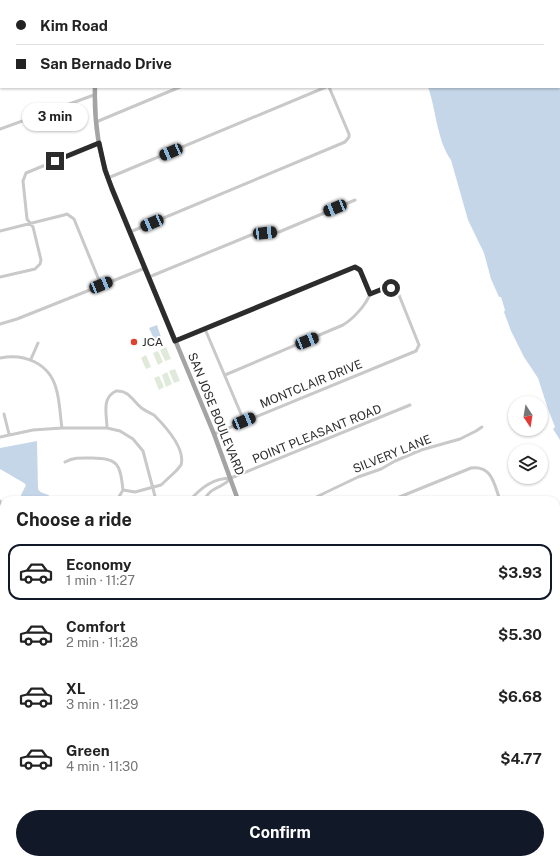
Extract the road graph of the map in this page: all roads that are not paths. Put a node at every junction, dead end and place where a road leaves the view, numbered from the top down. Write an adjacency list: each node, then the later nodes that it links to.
1 (95, 88): 5 (main road, SAN JOSE BOULEVARD)
2 (178, 88): 6 (street)
3 (326, 88): 9 (street)
4 (328, 88): 13 (street)
5 (94, 95): 6 (main road, SAN JOSE BOULEVARD); 7 (street)
6 (96, 122): 8 (main road, SAN JOSE BOULEVARD)
7 (0, 129)
8 (99, 143): 9 (main road, SAN JOSE BOULEVARD); 11 (street)
9 (108, 178): 13 (main road, SAN JOSE BOULEVARD)
10 (355, 200): 16 (street)
11 (30, 223): 12 (street); 15 (street); 17 (street)
12 (0, 231)
13 (130, 232): 14 (main road, SAN JOSE BOULEVARD)
14 (145, 268): 16 (main road, SAN JOSE BOULEVARD); 17 (street)
15 (0, 277)
16 (149, 277): 21 (main road, SAN JOSE BOULEVARD)
17 (101, 285): 19 (street)
18 (370, 294): 20 (street); 25 (street); 28 (street, MONTCLAIR DRIVE)
19 (0, 324)
20 (205, 328): 21 (street); 25 (street)
21 (175, 341): 33 (main road, SAN JOSE BOULEVARD)
22 (38, 343): 24 (street)
23 (0, 358): 24 (street)
24 (31, 359): 30 (street)
25 (224, 375): 28 (street)
26 (410, 405): 36 (street, POINT PLEASANT ROAD)
27 (4, 414): 32 (street)
28 (244, 421): 33 (street, MONTCLAIR DRIVE)
29 (482, 427): 44 (street, SILVERY LANE)
30 (62, 428): 31 (street); 32 (street)
31 (107, 428): 37 (street); 37 (street)
32 (9, 434): 34 (street)
33 (214, 434): 36 (main road, SAN JOSE BOULEVARD)
34 (0, 437)
35 (65, 462): 38 (street)
36 (231, 478): 41 (street, POINT PLEASANT ROAD); 42 (street, POINT PLEASANT ROAD); 43 (main road, SAN JOSE BOULEVARD)
37 (153, 487): 38 (street); 40 (street)
38 (123, 490): 39 (street)
39 (119, 496)
40 (155, 496)
41 (195, 496)
42 (207, 496)
43 (237, 496)
44 (318, 496)
45 (402, 496): 46 (street)
46 (499, 496)

